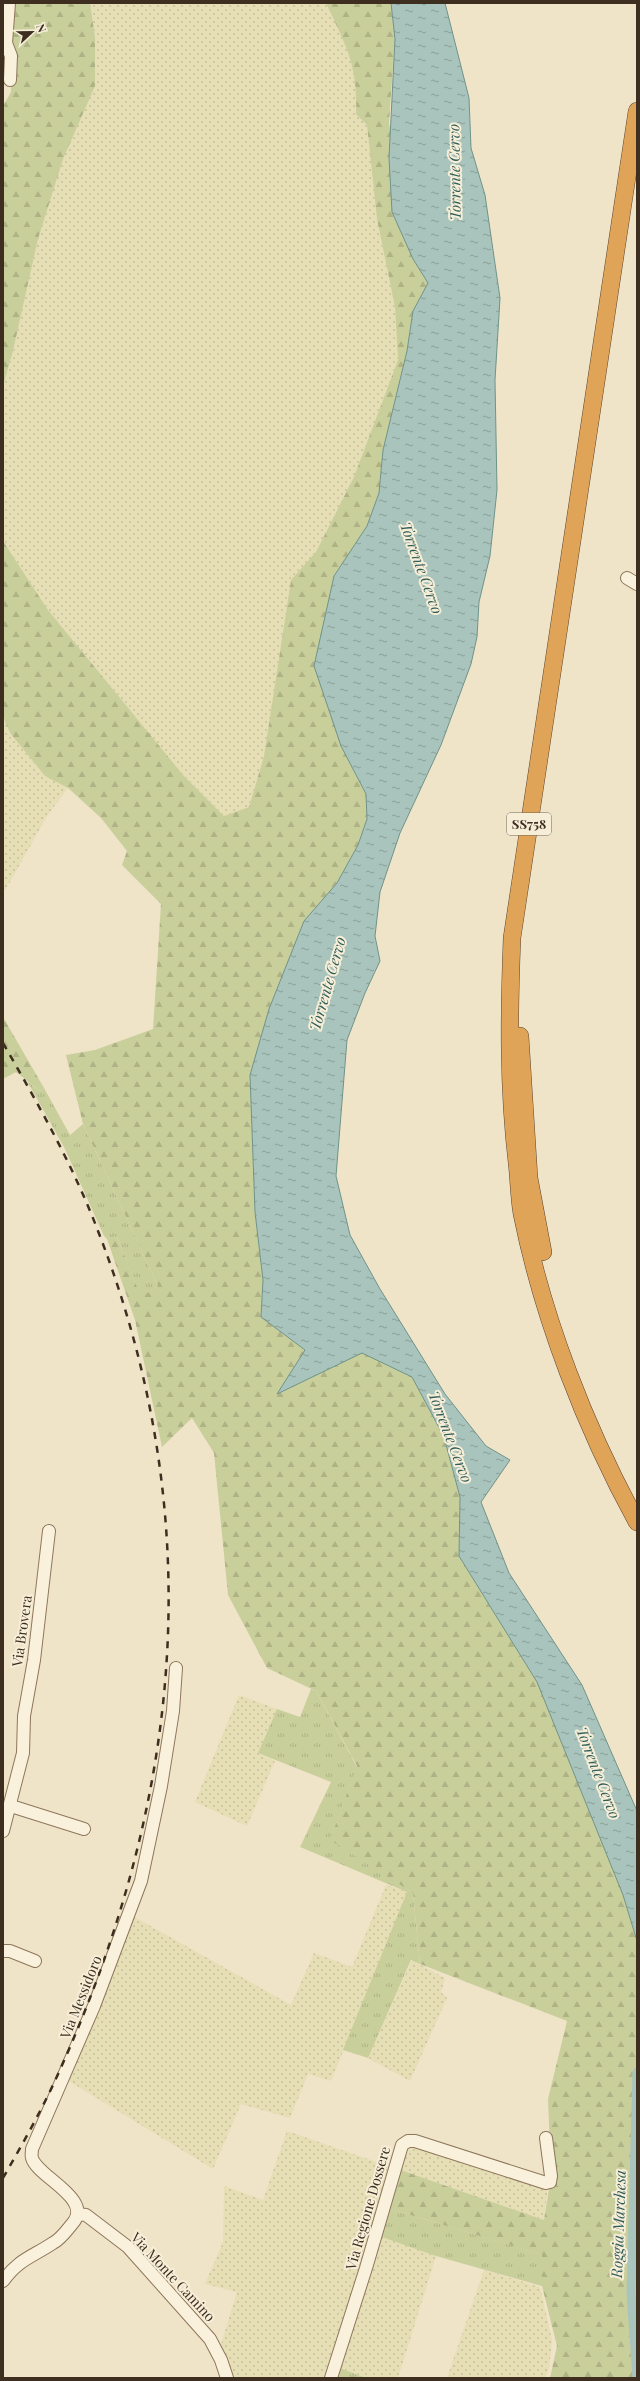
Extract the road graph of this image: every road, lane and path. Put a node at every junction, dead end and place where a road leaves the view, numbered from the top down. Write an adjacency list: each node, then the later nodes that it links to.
1 (9, 3): 2 (street)
2 (10, 80)
3 (637, 110): 6 (highway, SS758)
4 (637, 177): 5 (highway, SS758)
5 (637, 1502)
6 (637, 1522)
7 (49, 1531): 9 (street, Via Brovera)
8 (176, 1668): 15 (street, Via Messidoro)
9 (11, 1806): 10 (street); 11 (street, Via Brovera)
10 (84, 1829)
11 (3, 1831)
12 (3, 1951): 13 (street)
13 (35, 1961)
14 (546, 2138): 18 (street, Via Regione Dossere)
15 (78, 2214): 16 (street); 17 (street, Via Monte Camino)
16 (3, 2281)
17 (230, 2377)
18 (331, 2378)

